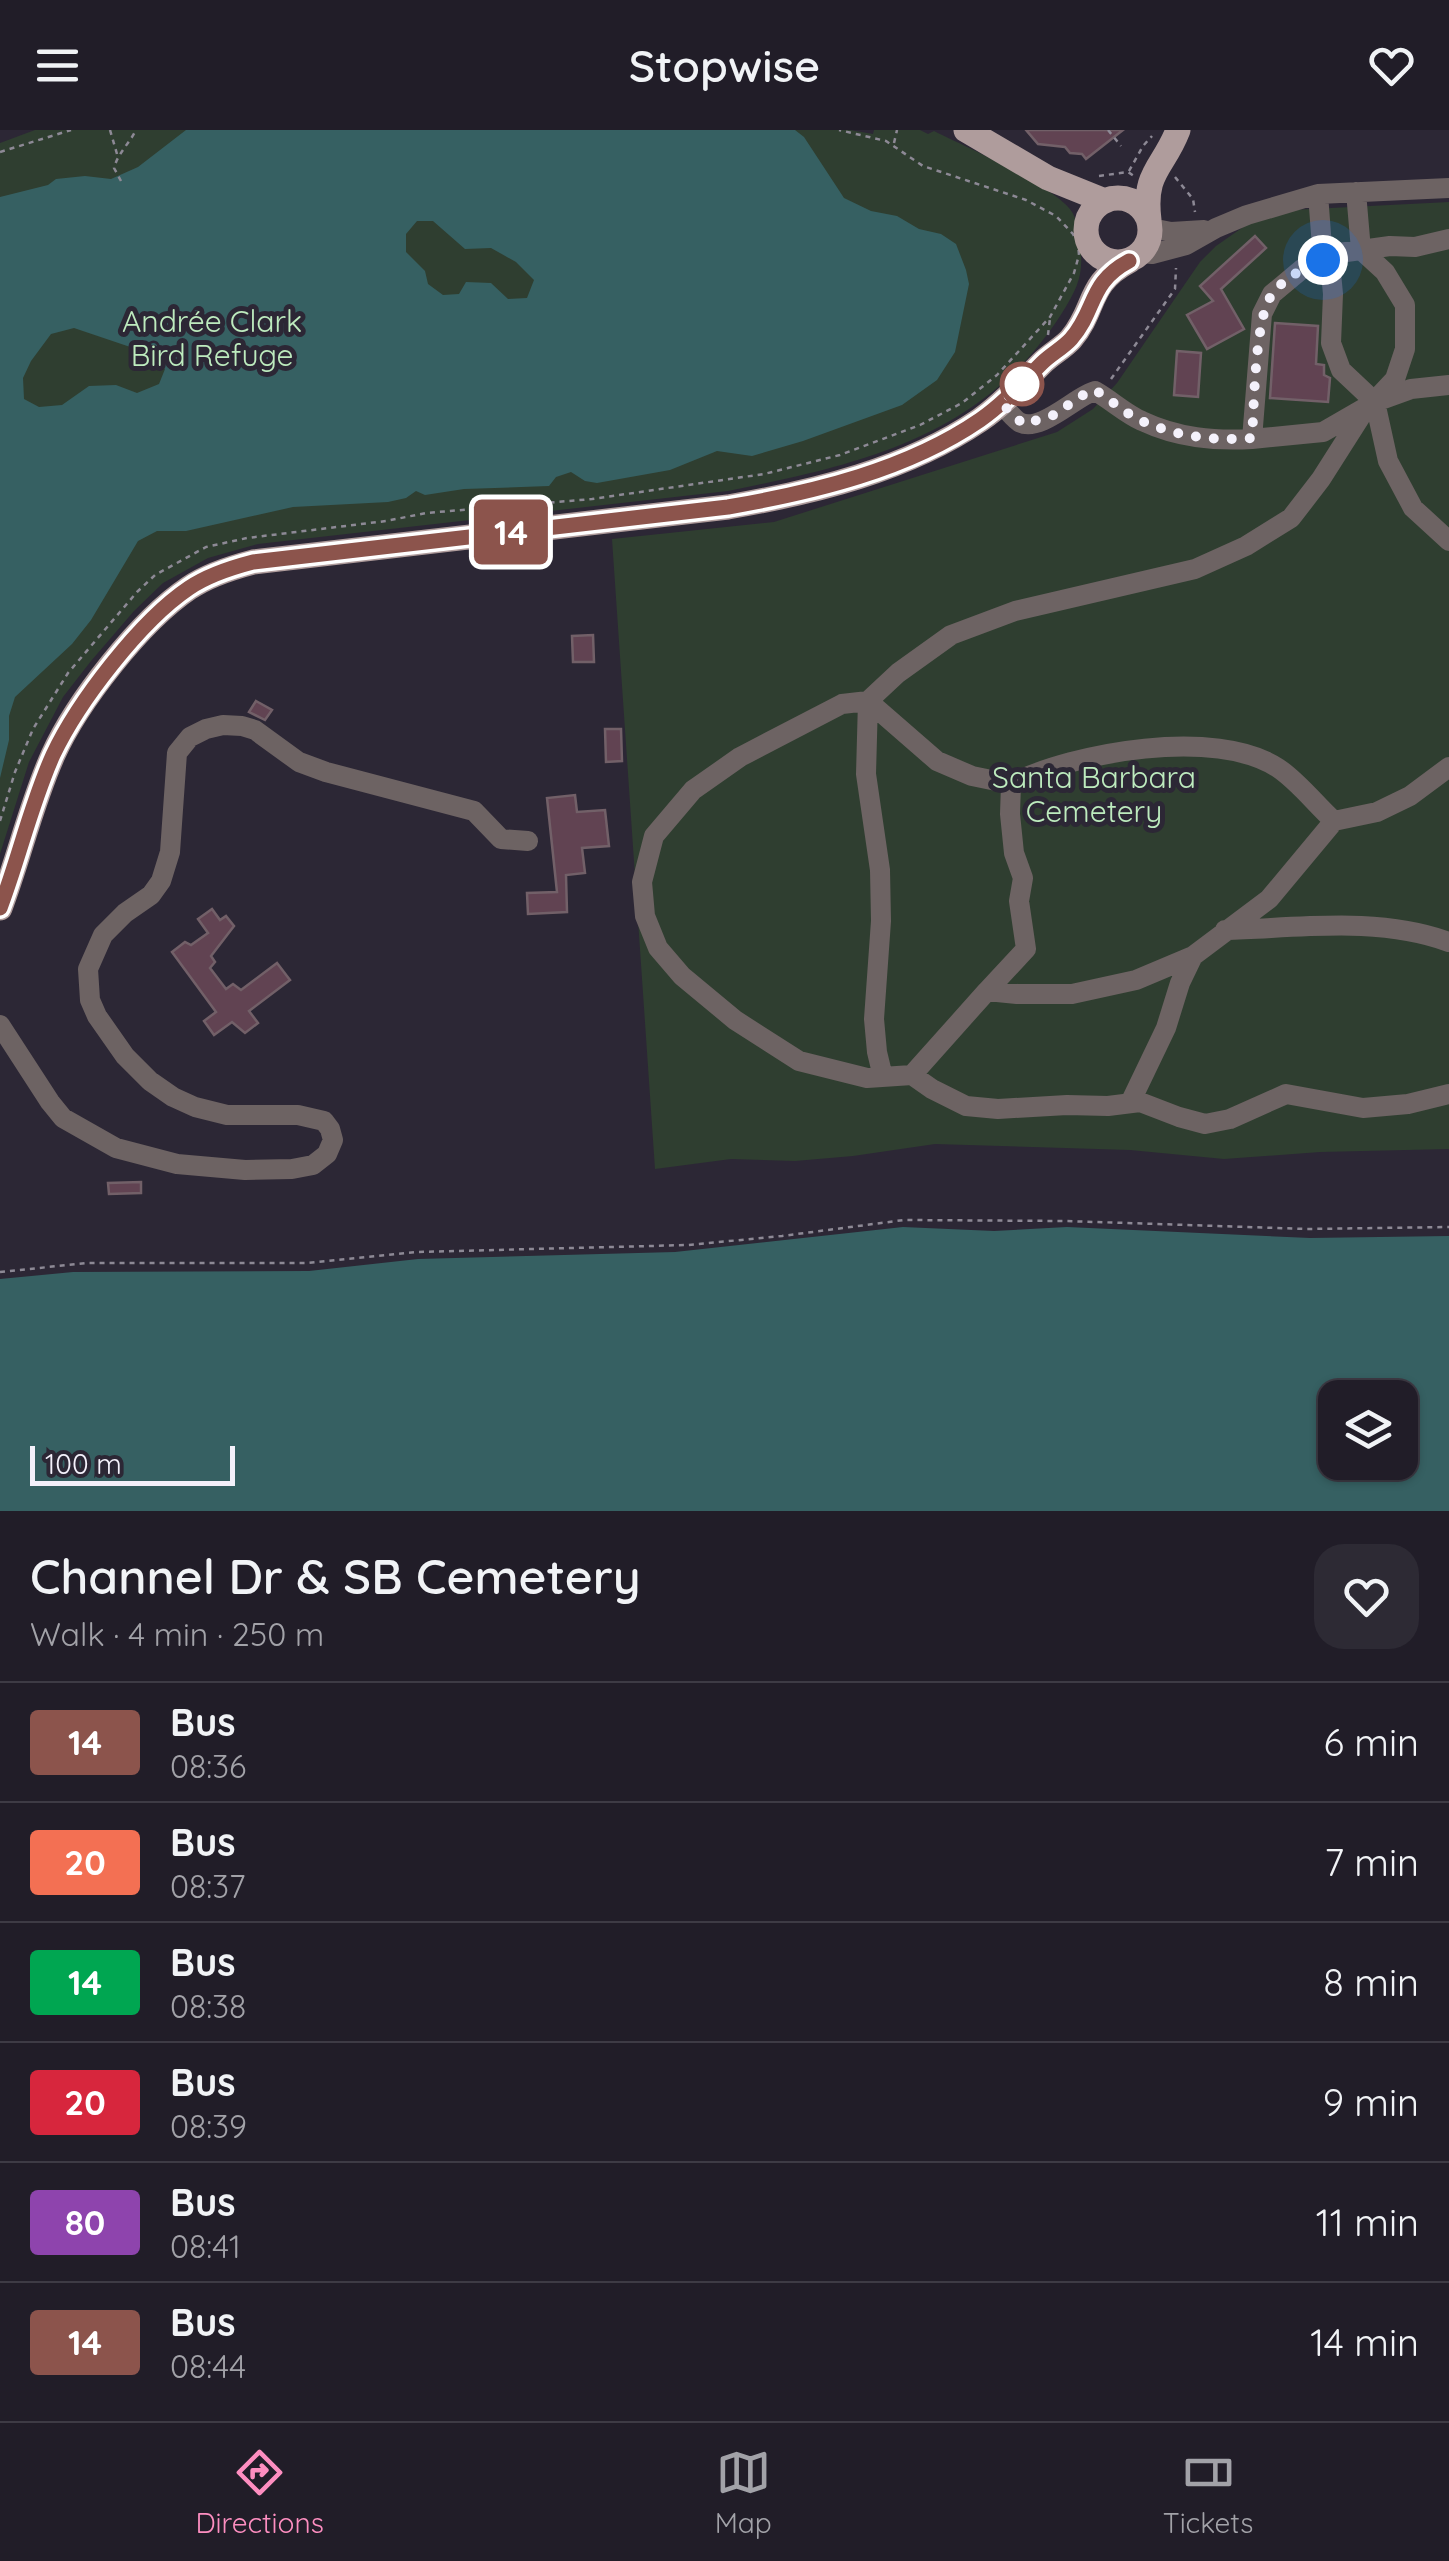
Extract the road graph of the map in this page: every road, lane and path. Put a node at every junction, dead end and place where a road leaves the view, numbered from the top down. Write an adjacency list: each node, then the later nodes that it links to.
1 (71, 130): 12 (path)
2 (110, 130): 13 (path)
3 (136, 130): 13 (path)
4 (839, 130): 10 (path)
5 (897, 130): 10 (path)
6 (1108, 130): 11 (path)
7 (1160, 130): 15 (path)
8 (1176, 130): 23 (main road); 24 (main road)
9 (976, 133): 23 (main road)
10 (894, 145): 23 (path)
11 (1121, 146)
12 (0, 152)
13 (118, 156): 18 (path)
14 (1167, 166): 22 (path)
15 (1128, 172): 16 (path); 17 (path)
16 (1133, 175)
17 (1086, 179)
18 (121, 181)
19 (1449, 188): 20 (street)
20 (1356, 192): 21 (street); 27 (street)
21 (1318, 194): 25 (street); 29 (street)
22 (1190, 214)
23 (1096, 222): 24 (main road); 28 (main road); 31 (path); 32 (main road)
24 (1150, 224): 25 (street); 28 (main road)
25 (1216, 228): 28 (street)
26 (1449, 239): 27 (street)
27 (1361, 250): 29 (street); 35 (street)
28 (1135, 257): 32 (main road)
29 (1323, 260): 35 (street); 37 (street)
30 (1176, 264): 34 (path)
31 (1082, 276)
32 (1045, 360): 36 (main road)
33 (1449, 386): 35 (street)
34 (1103, 390): 36 (street); 37 (street)
35 (1374, 402): 37 (street); 38 (street); 39 (street)
36 (1001, 403): 44 (main road)
37 (1252, 438)
38 (1449, 541)
39 (868, 701): 41 (street); 51 (street); 51 (street)
40 (1445, 778): 42 (street)
41 (1011, 784): 42 (street); 48 (street)
42 (1334, 821): 45 (street)
43 (528, 841): 49 (street)
44 (0, 908)
45 (1225, 930): 46 (street); 47 (street)
46 (1449, 942)
47 (1193, 956): 48 (street); 53 (street)
48 (987, 991): 50 (street)
49 (0, 1026)
50 (912, 1075): 51 (street); 53 (street)
51 (884, 1076)
52 (1449, 1094): 53 (street)
53 (1130, 1103)
54 (1449, 1228): 55 (path)
55 (0, 1272)

